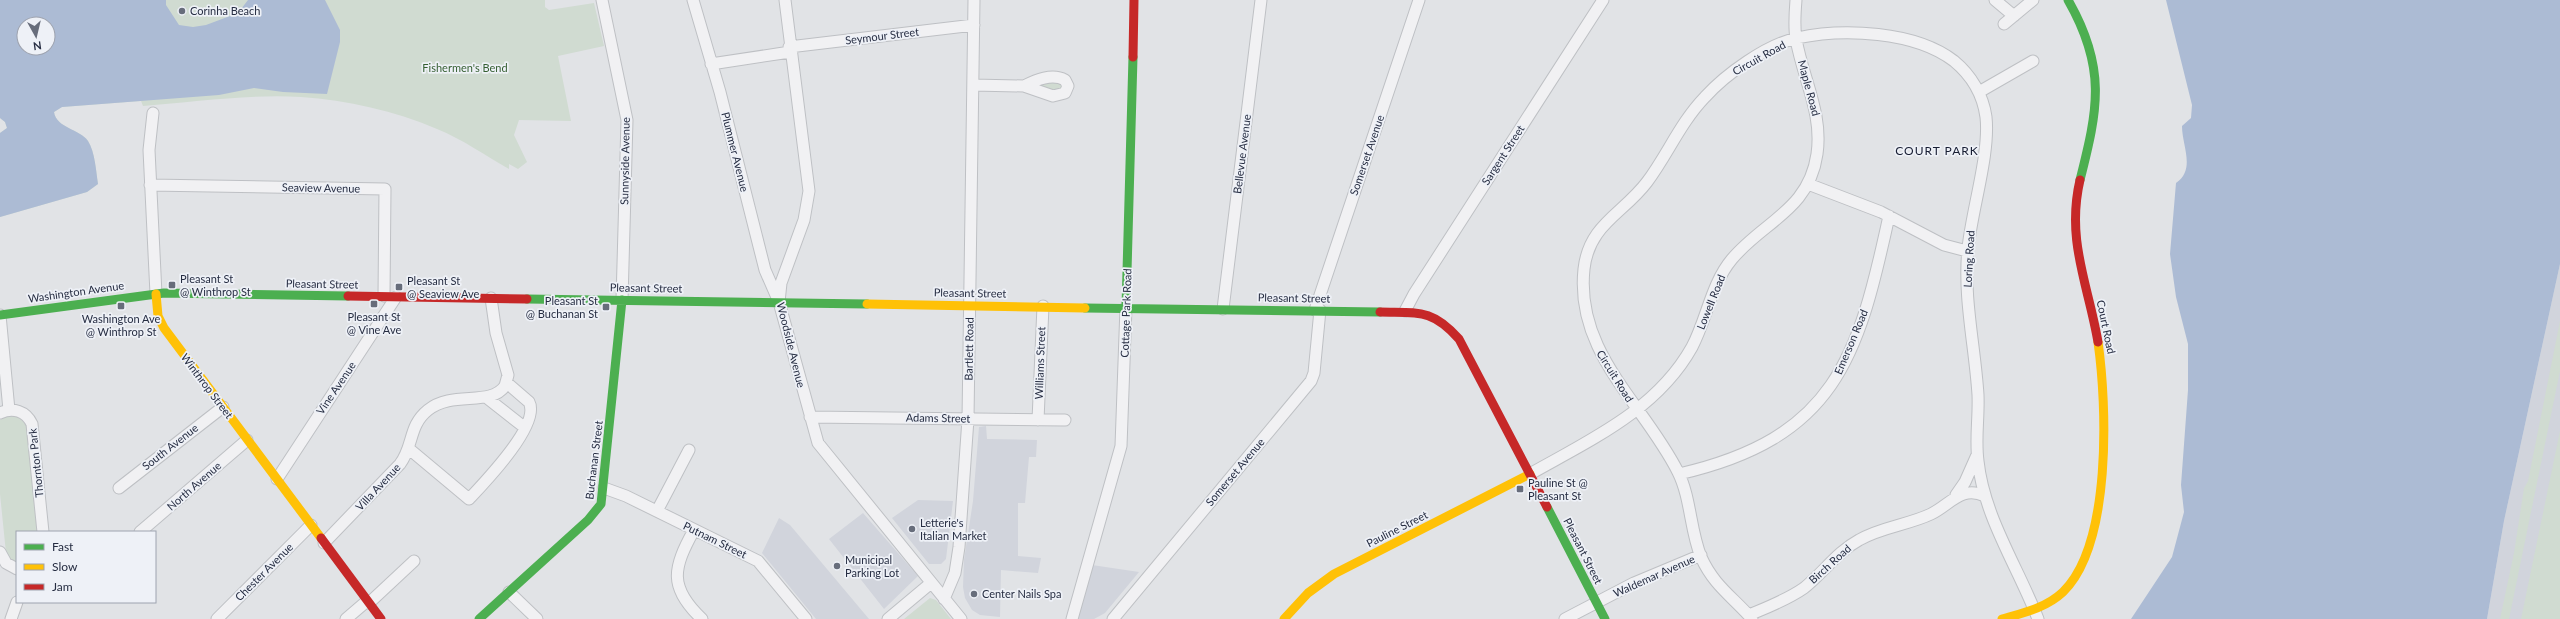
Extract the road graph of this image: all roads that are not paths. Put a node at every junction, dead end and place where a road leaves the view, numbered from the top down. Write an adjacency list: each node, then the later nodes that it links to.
1 (602, 0): 32 (street, Sunnyside Avenue)
2 (693, 0): 19 (street, Plummer Avenue)
3 (785, 0): 17 (street, Woodside Avenue)
4 (974, 0): 15 (street, Bartlett Road)
5 (1134, 0): 36 (main road, Cottage Park Road)
6 (1261, 0): 37 (street, Bellevue Avenue)
7 (1419, 0): 38 (street, Somerset Avenue)
8 (1603, 0): 39 (street, Sargent Street)
9 (1796, 0): 16 (street, Circuit Road)
10 (1996, 0): 13 (street)
11 (2033, 0): 13 (street)
12 (2068, 0): 78 (main road, Court Road)
13 (2014, 16): 14 (street)
14 (2004, 24)
15 (974, 25): 17 (street, Seymour Street); 20 (street, Bartlett Road)
16 (1796, 38): 22 (street, Loring Road); 24 (street, Maple Road); 44 (street, Circuit Road)
17 (790, 49): 19 (street, Seymour Street); 33 (street, Woodside Avenue)
18 (2033, 61): 22 (street)
19 (711, 64): 33 (street, Plummer Avenue)
20 (973, 85): 21 (street); 34 (street, Bartlett Road)
21 (1024, 86)
22 (1979, 92): 27 (street, Loring Road)
23 (153, 113): 25 (street, Winthrop Street)
24 (1808, 184): 26 (street); 44 (street, Lowell Road)
25 (150, 185): 28 (street, Winthrop Street); 29 (street, Seaview Avenue)
26 (1889, 216): 27 (street); 56 (street, Emerson Road)
27 (1968, 251): 54 (street, Loring Road)
28 (156, 294): 29 (main road, Pleasant Street); 40 (main road, Washington Avenue); 43 (main road, Winthrop Street)
29 (384, 296): 30 (main road, Pleasant Street)
30 (396, 296): 31 (main road, Pleasant Street); 57 (street, Vine Avenue)
31 (491, 298): 32 (main road, Pleasant Street); 41 (street)
32 (622, 300): 33 (main road, Pleasant Street); 59 (main road, Buchanan Street)
33 (779, 302): 34 (main road, Pleasant Street); 46 (street, Woodside Avenue)
34 (970, 305): 35 (main road, Pleasant Street); 47 (street, Bartlett Road)
35 (1043, 306): 36 (main road, Pleasant Street); 48 (street, Williams Street)
36 (1126, 307): 37 (main road, Pleasant Street); 90 (street, Cottage Park Road)
37 (1223, 309): 38 (main road, Pleasant Street)
38 (1318, 310): 39 (main road, Pleasant Street); 91 (street, Somerset Avenue)
39 (1406, 311): 55 (main road, Pleasant Street)
40 (0, 315): 45 (street, Thornton Park)
41 (507, 383): 42 (street, Villa Avenue); 50 (street)
42 (487, 398): 50 (street); 52 (street, Villa Avenue)
43 (222, 407): 51 (main road, Winthrop Street); 58 (street, South Avenue)
44 (1636, 410): 55 (street, Lowell Road); 56 (street, Circuit Road)
45 (4, 411): 65 (street, Thornton Park)
46 (810, 417): 47 (street, Adams Street); 72 (street, Woodside Avenue)
47 (968, 419): 48 (street, Adams Street); 74 (street, Bartlett Road)
48 (1038, 420): 49 (street, Adams Street)
49 (1065, 420)
50 (524, 428): 52 (street)
51 (247, 440): 57 (main road, Winthrop Street); 66 (street, North Avenue)
52 (408, 448): 67 (street, Villa Avenue)
53 (689, 450): 62 (street)
54 (1977, 454): 60 (street, Birch Road); 61 (street, Loring Road)
55 (1530, 474): 77 (main road, Pleasant Street); 92 (main road, Pauline Street)
56 (1679, 474): 69 (street, Circuit Road)
57 (277, 479): 63 (main road, Winthrop Street)
58 (119, 488)
59 (604, 488): 62 (street, Putnam Street); 73 (main road, Buchanan Street)
60 (1956, 495): 61 (street); 79 (street, Birch Road)
61 (1985, 496): 78 (street, Loring Road)
62 (657, 511): 64 (street, Putnam Street)
63 (311, 525): 67 (main road, Winthrop Street); 81 (street, Chester Avenue)
64 (694, 530): 86 (street); 87 (street, Putnam Street)
65 (43, 531)
66 (141, 531)
67 (324, 543): 75 (main road, Winthrop Street)
68 (0, 552): 71 (street)
69 (1701, 555): 77 (street, Waldemar Avenue); 79 (street, Circuit Road)
70 (414, 561): 75 (street)
71 (16, 568)
72 (931, 583): 74 (street, Woodside Avenue); 88 (street)
73 (509, 592): 84 (main road, Buchanan Street); 85 (street)
74 (944, 599): 89 (street, Woodside Avenue)
75 (368, 602): 82 (street); 83 (main road, Winthrop Street)
76 (17, 603): 80 (street)
77 (1597, 603): 93 (street, Waldemar Avenue); 94 (main road, Pleasant Street)
78 (2036, 614): 95 (main road, Court Road)
79 (1750, 617)
80 (10, 619)
81 (217, 619)
82 (346, 619)
83 (381, 619)
84 (479, 619)
85 (537, 619)
86 (702, 619)
87 (806, 619)
88 (888, 619)
89 (961, 619)
90 (1072, 619)
91 (1114, 619)
92 (1284, 619)
93 (1565, 619)
94 (1605, 619)
95 (2002, 619)

